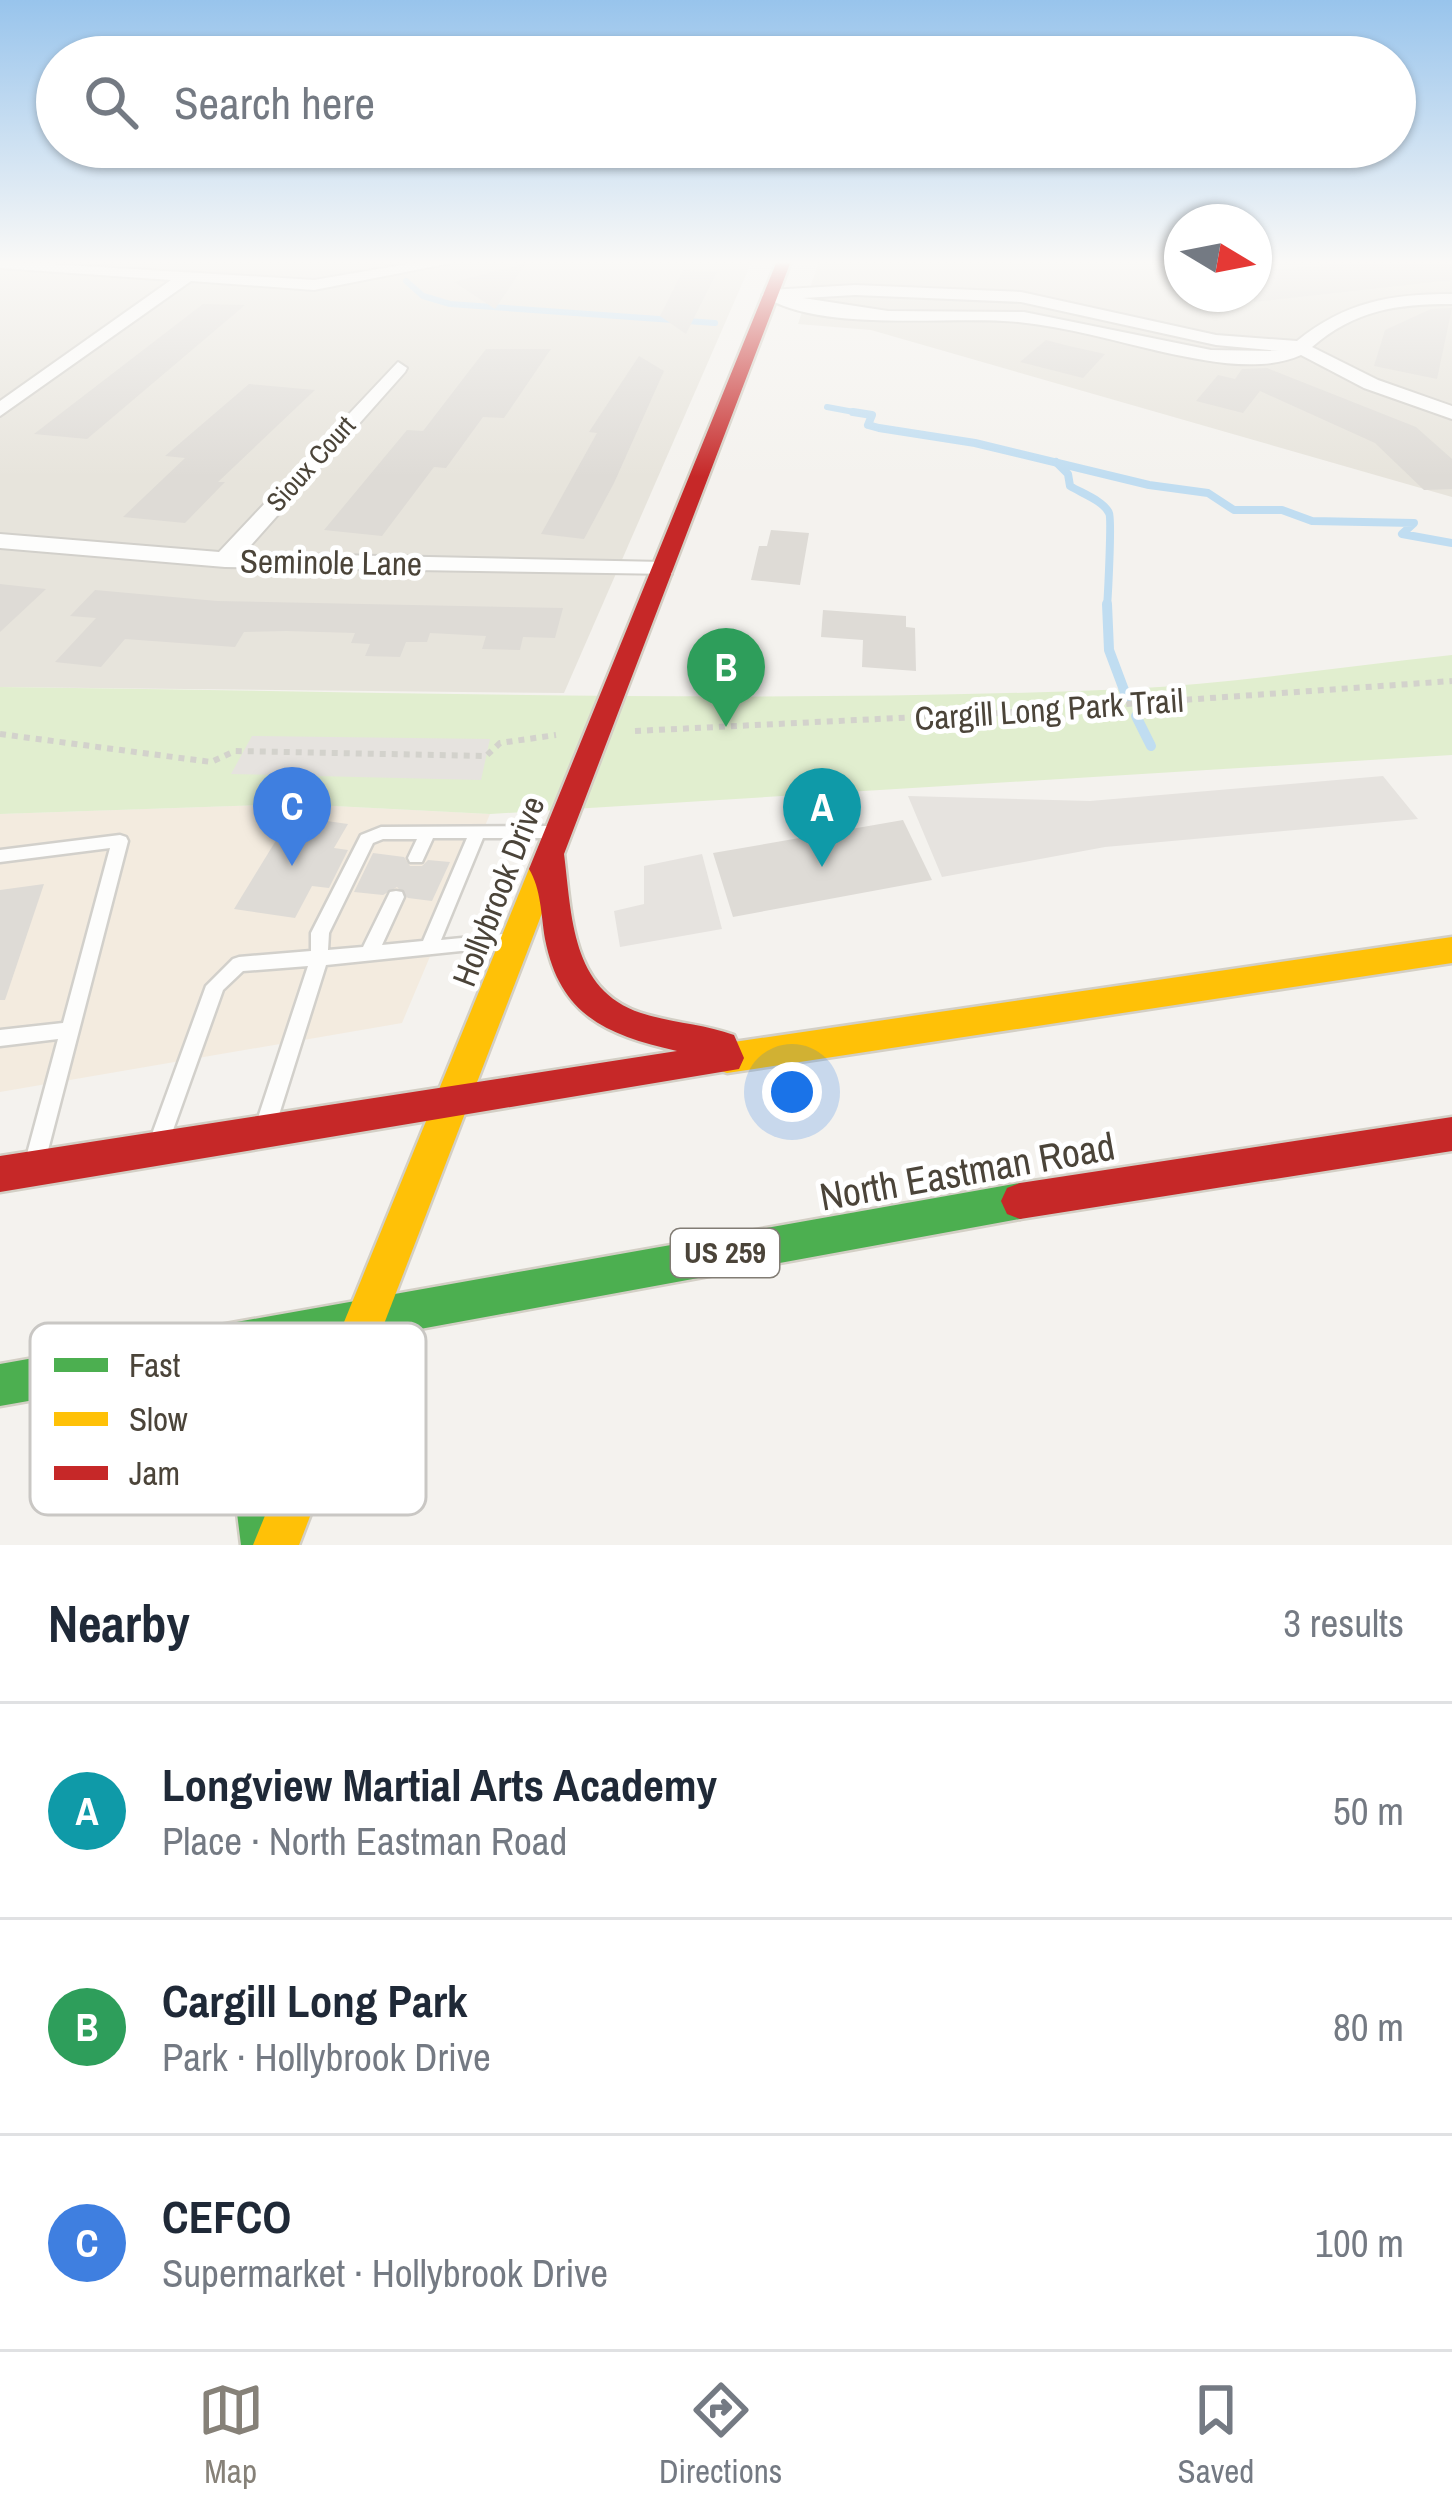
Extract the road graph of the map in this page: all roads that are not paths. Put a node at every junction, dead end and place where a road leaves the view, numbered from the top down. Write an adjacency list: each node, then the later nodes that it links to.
1 (103, 333): 8 (street)
2 (755, 333): 12 (main road, Hollybrook Drive)
3 (1107, 333): 6 (street)
4 (1185, 333): 6 (street)
5 (1321, 333): 6 (street)
6 (1300, 347): 9 (street)
7 (398, 368): 11 (street, Sioux Court)
8 (0, 410)
9 (1452, 413)
10 (0, 542): 11 (street, Seminole Lane)
11 (225, 560): 12 (street, Seminole Lane)
12 (663, 569): 15 (main road, Hollybrook Drive)
13 (428, 833): 14 (lane); 17 (lane); 23 (lane)
14 (477, 833): 15 (lane); 20 (lane)
15 (554, 843): 19 (main road, Hollybrook Drive); 26 (main road)
16 (0, 856): 24 (lane)
17 (416, 858)
18 (396, 897): 22 (lane)
19 (516, 940): 20 (lane); 27 (main road, Hollybrook Drive)
20 (429, 947): 22 (lane)
21 (1452, 950): 26 (main road)
22 (370, 951): 23 (lane)
23 (319, 958): 28 (lane); 30 (lane)
24 (70, 1030): 25 (lane); 31 (lane)
25 (0, 1038)
26 (763, 1052): 27 (main road)
27 (455, 1101): 28 (main road); 33 (main road, Hollybrook Drive)
28 (264, 1130): 30 (main road)
29 (1452, 1134): 33 (main road, North Eastman Road / US 259)
30 (158, 1147): 31 (main road)
31 (33, 1168): 32 (main road)
32 (0, 1174)
33 (368, 1318): 34 (main road, North Eastman Road / US 259); 35 (main road, Hollybrook Drive)
34 (340, 1323)
35 (366, 1323)
36 (259, 1515): 38 (main road)
37 (288, 1515): 39 (main road, Hollybrook Drive)
38 (264, 1545)
39 (276, 1545)

